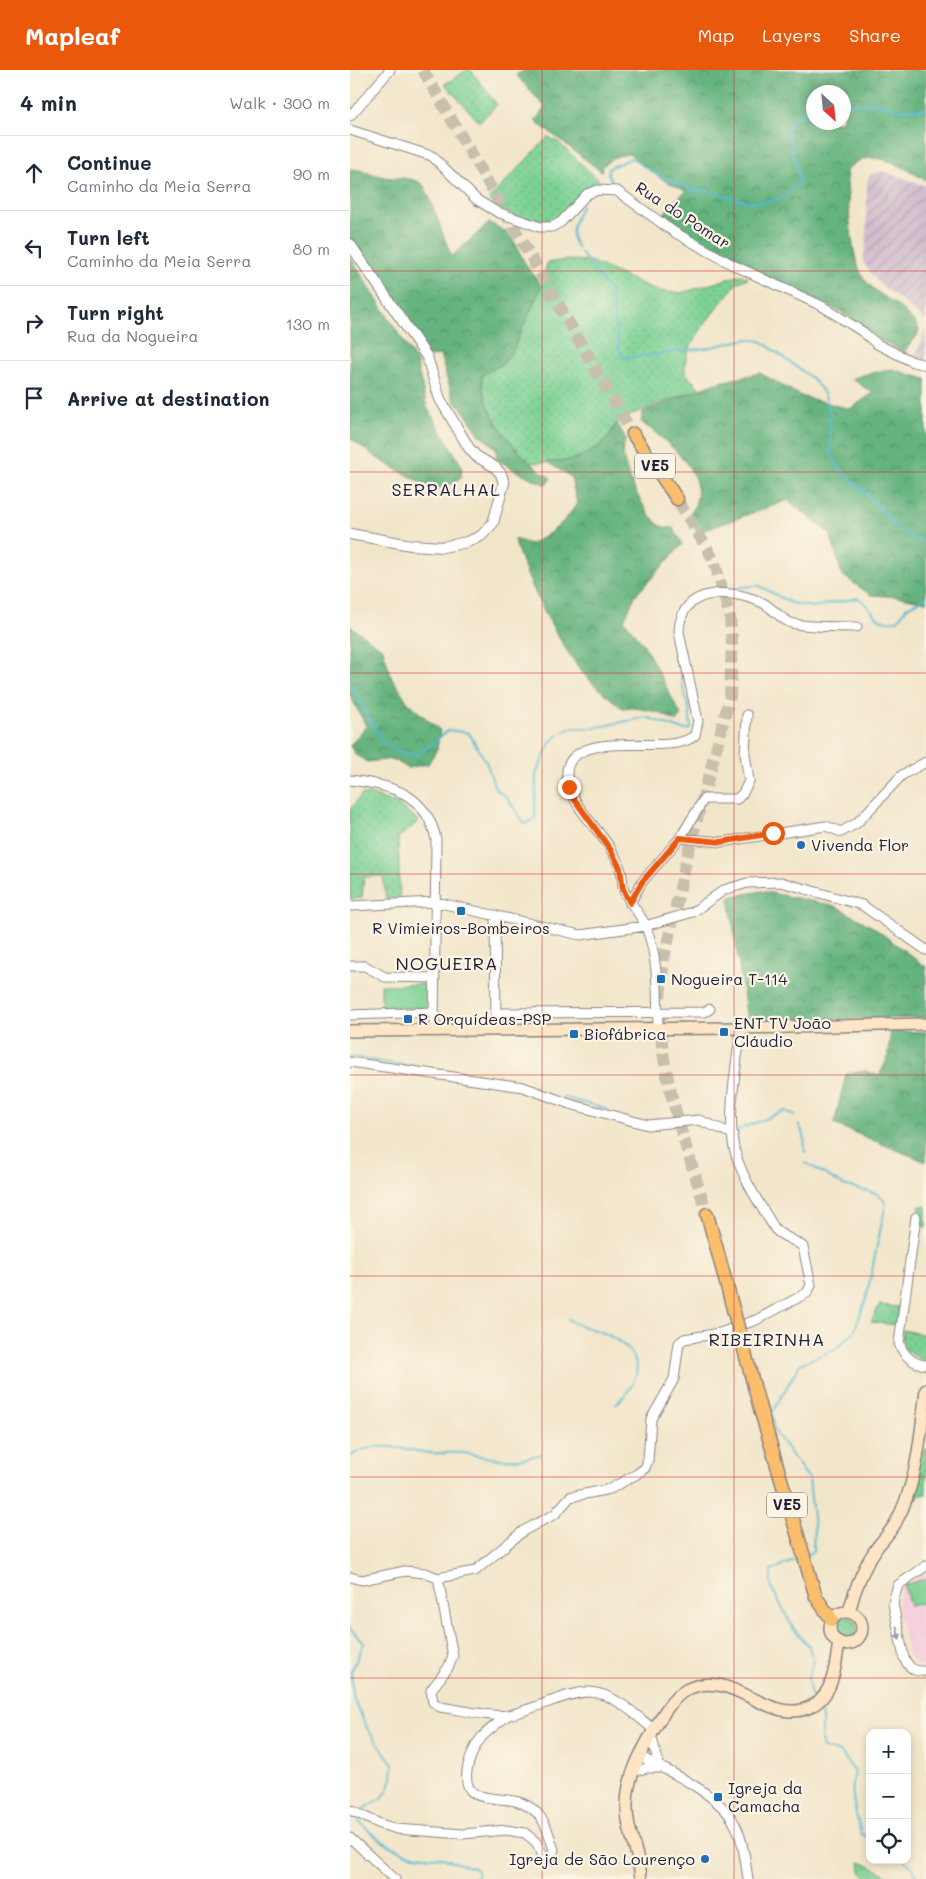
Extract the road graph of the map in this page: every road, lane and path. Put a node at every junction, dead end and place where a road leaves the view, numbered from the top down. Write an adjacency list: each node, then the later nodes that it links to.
1 (390, 70): 2 (street)
2 (350, 116)
3 (350, 130): 5 (street, Rua do Pomar)
4 (350, 244): 8 (street)
5 (926, 365)
6 (633, 434): 7 (main road, VE5)
7 (677, 499)
8 (350, 534)
9 (857, 627): 15 (street)
10 (747, 715): 13 (street)
11 (926, 762): 13 (street)
12 (350, 780): 14 (street)
13 (680, 838): 15 (street)
14 (436, 902): 16 (street); 17 (street); 21 (street)
15 (630, 903): 18 (street)
16 (350, 906)
17 (496, 914): 18 (street); 25 (street)
18 (645, 926): 19 (street); 24 (street)
19 (926, 950)
20 (350, 966): 21 (street)
21 (435, 978): 23 (street)
22 (710, 1009): 24 (street)
23 (435, 1012): 26 (street); 32 (street)
24 (658, 1012): 25 (street); 28 (street)
25 (496, 1014): 30 (street)
26 (350, 1015)
27 (926, 1024): 29 (main road)
28 (658, 1028): 29 (main road); 30 (main road)
29 (741, 1028): 34 (street)
30 (496, 1029): 32 (main road)
31 (350, 1031): 32 (main road)
32 (434, 1031)
33 (350, 1062): 34 (street)
34 (733, 1134): 42 (street)
35 (707, 1214): 44 (main road, VE5, bridge)
36 (916, 1217): 37 (street)
37 (926, 1365)
38 (926, 1390): 39 (main road)
39 (923, 1440): 43 (main road)
40 (926, 1566): 46 (street, one-way to 46)
41 (350, 1577): 42 (street)
42 (438, 1578): 47 (street)
43 (849, 1612): 44 (main road); 45 (main road)
44 (832, 1620): 45 (main road)
45 (839, 1642): 48 (main road)
46 (926, 1671)
47 (507, 1716): 48 (street); 52 (street)
48 (652, 1732): 49 (main road); 50 (street)
49 (639, 1756): 50 (street); 51 (main road)
50 (660, 1768): 51 (street); 56 (street)
51 (632, 1772): 55 (main road)
52 (350, 1810)
53 (350, 1838): 54 (street)
54 (395, 1879)
55 (641, 1879)
56 (748, 1879)

